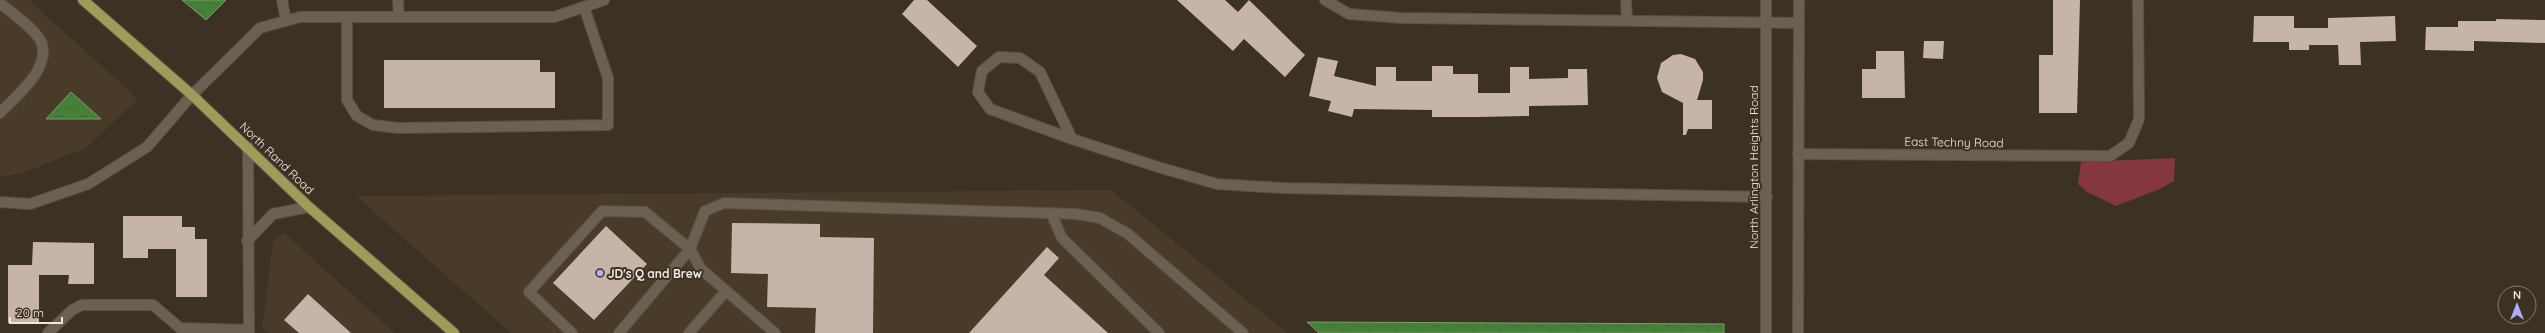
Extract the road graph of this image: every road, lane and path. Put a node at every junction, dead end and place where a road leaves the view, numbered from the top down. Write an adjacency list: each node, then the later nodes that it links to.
1 (83, 0): 18 (main road, North Rand Road)
2 (282, 0): 14 (street)
3 (398, 0): 13 (street)
4 (604, 0): 11 (street)
5 (1326, 0): 15 (street)
6 (1626, 0): 15 (street)
7 (1766, 0): 16 (street, North Arlington Heights Road)
8 (1799, 0): 17 (street)
9 (2138, 0): 22 (street, East Techny Road)
10 (0, 3): 19 (street)
11 (584, 7): 12 (street); 13 (street)
12 (347, 17): 13 (street); 14 (street)
13 (399, 17)
14 (286, 21): 18 (street)
15 (1627, 21): 16 (street)
16 (1766, 23): 17 (street); 23 (street, North Arlington Heights Road)
17 (1799, 23): 22 (street)
18 (192, 95): 21 (main road, North Rand Road); 24 (street)
19 (0, 113)
20 (1072, 139): 20 (street); 23 (street)
21 (248, 147): 25 (main road, North Rand Road); 27 (street)
22 (1798, 154): 40 (street)
23 (1767, 197): 39 (street, North Arlington Heights Road)
24 (0, 202)
25 (309, 207): 27 (street); 32 (main road, North Rand Road)
26 (1051, 214): 28 (street); 37 (street); 38 (street)
27 (247, 241): 30 (street)
28 (690, 249): 29 (street); 33 (street); 34 (street)
29 (726, 291): 35 (street); 36 (street)
30 (249, 331): 31 (street)
31 (48, 333)
32 (454, 333)
33 (572, 333)
34 (619, 333)
35 (689, 333)
36 (775, 333)
37 (1159, 333)
38 (1243, 333)
39 (1766, 333)
40 (1798, 333)

